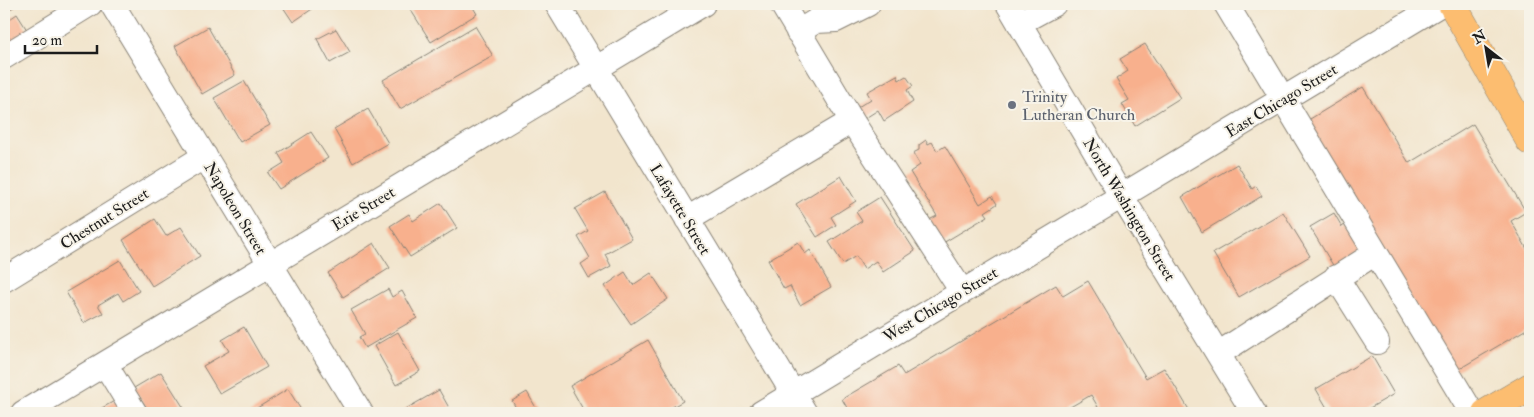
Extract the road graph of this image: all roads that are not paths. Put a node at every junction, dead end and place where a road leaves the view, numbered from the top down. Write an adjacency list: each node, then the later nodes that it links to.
1 (90, 4): 13 (street)
2 (112, 4): 18 (street, Napoleon Street)
3 (557, 4): 14 (street, Lafayette Street)
4 (703, 4): 14 (street, Erie Street)
5 (782, 4): 12 (street)
6 (868, 4): 12 (street)
7 (1054, 4): 11 (street)
8 (1440, 4): 15 (street, East Chicago Street)
9 (1452, 4): 17 (main road)
10 (1230, 5): 15 (street)
11 (1014, 14): 19 (street, North Washington Street)
12 (798, 32): 16 (street)
13 (4, 58)
14 (596, 68): 20 (street, Lafayette Street); 22 (street, Erie Street)
15 (1283, 100): 19 (street, East Chicago Street); 21 (street)
16 (852, 121): 20 (street); 25 (street)
17 (1528, 133)
18 (205, 156): 22 (street, Napoleon Street); 24 (street, Chestnut Street)
19 (1122, 197): 25 (street, West Chicago Street); 27 (street, North Washington Street)
20 (688, 219): 30 (street, Lafayette Street)
21 (1374, 254): 23 (street); 37 (street)
22 (270, 264): 28 (street, Erie Street); 33 (street, Napoleon Street)
23 (1336, 277): 26 (street); 27 (street)
24 (4, 280)
25 (961, 290): 30 (street, West Chicago Street)
26 (1377, 342)
27 (1218, 354): 36 (street, North Washington Street)
28 (105, 364): 31 (street, Erie Street); 32 (street)
29 (1530, 387): 38 (main road)
30 (793, 393): 34 (street, West Chicago Street); 35 (street, Lafayette Street)
31 (23, 413)
32 (135, 413)
33 (361, 413)
34 (761, 413)
35 (805, 413)
36 (1254, 413)
37 (1472, 413)
38 (1486, 413)

